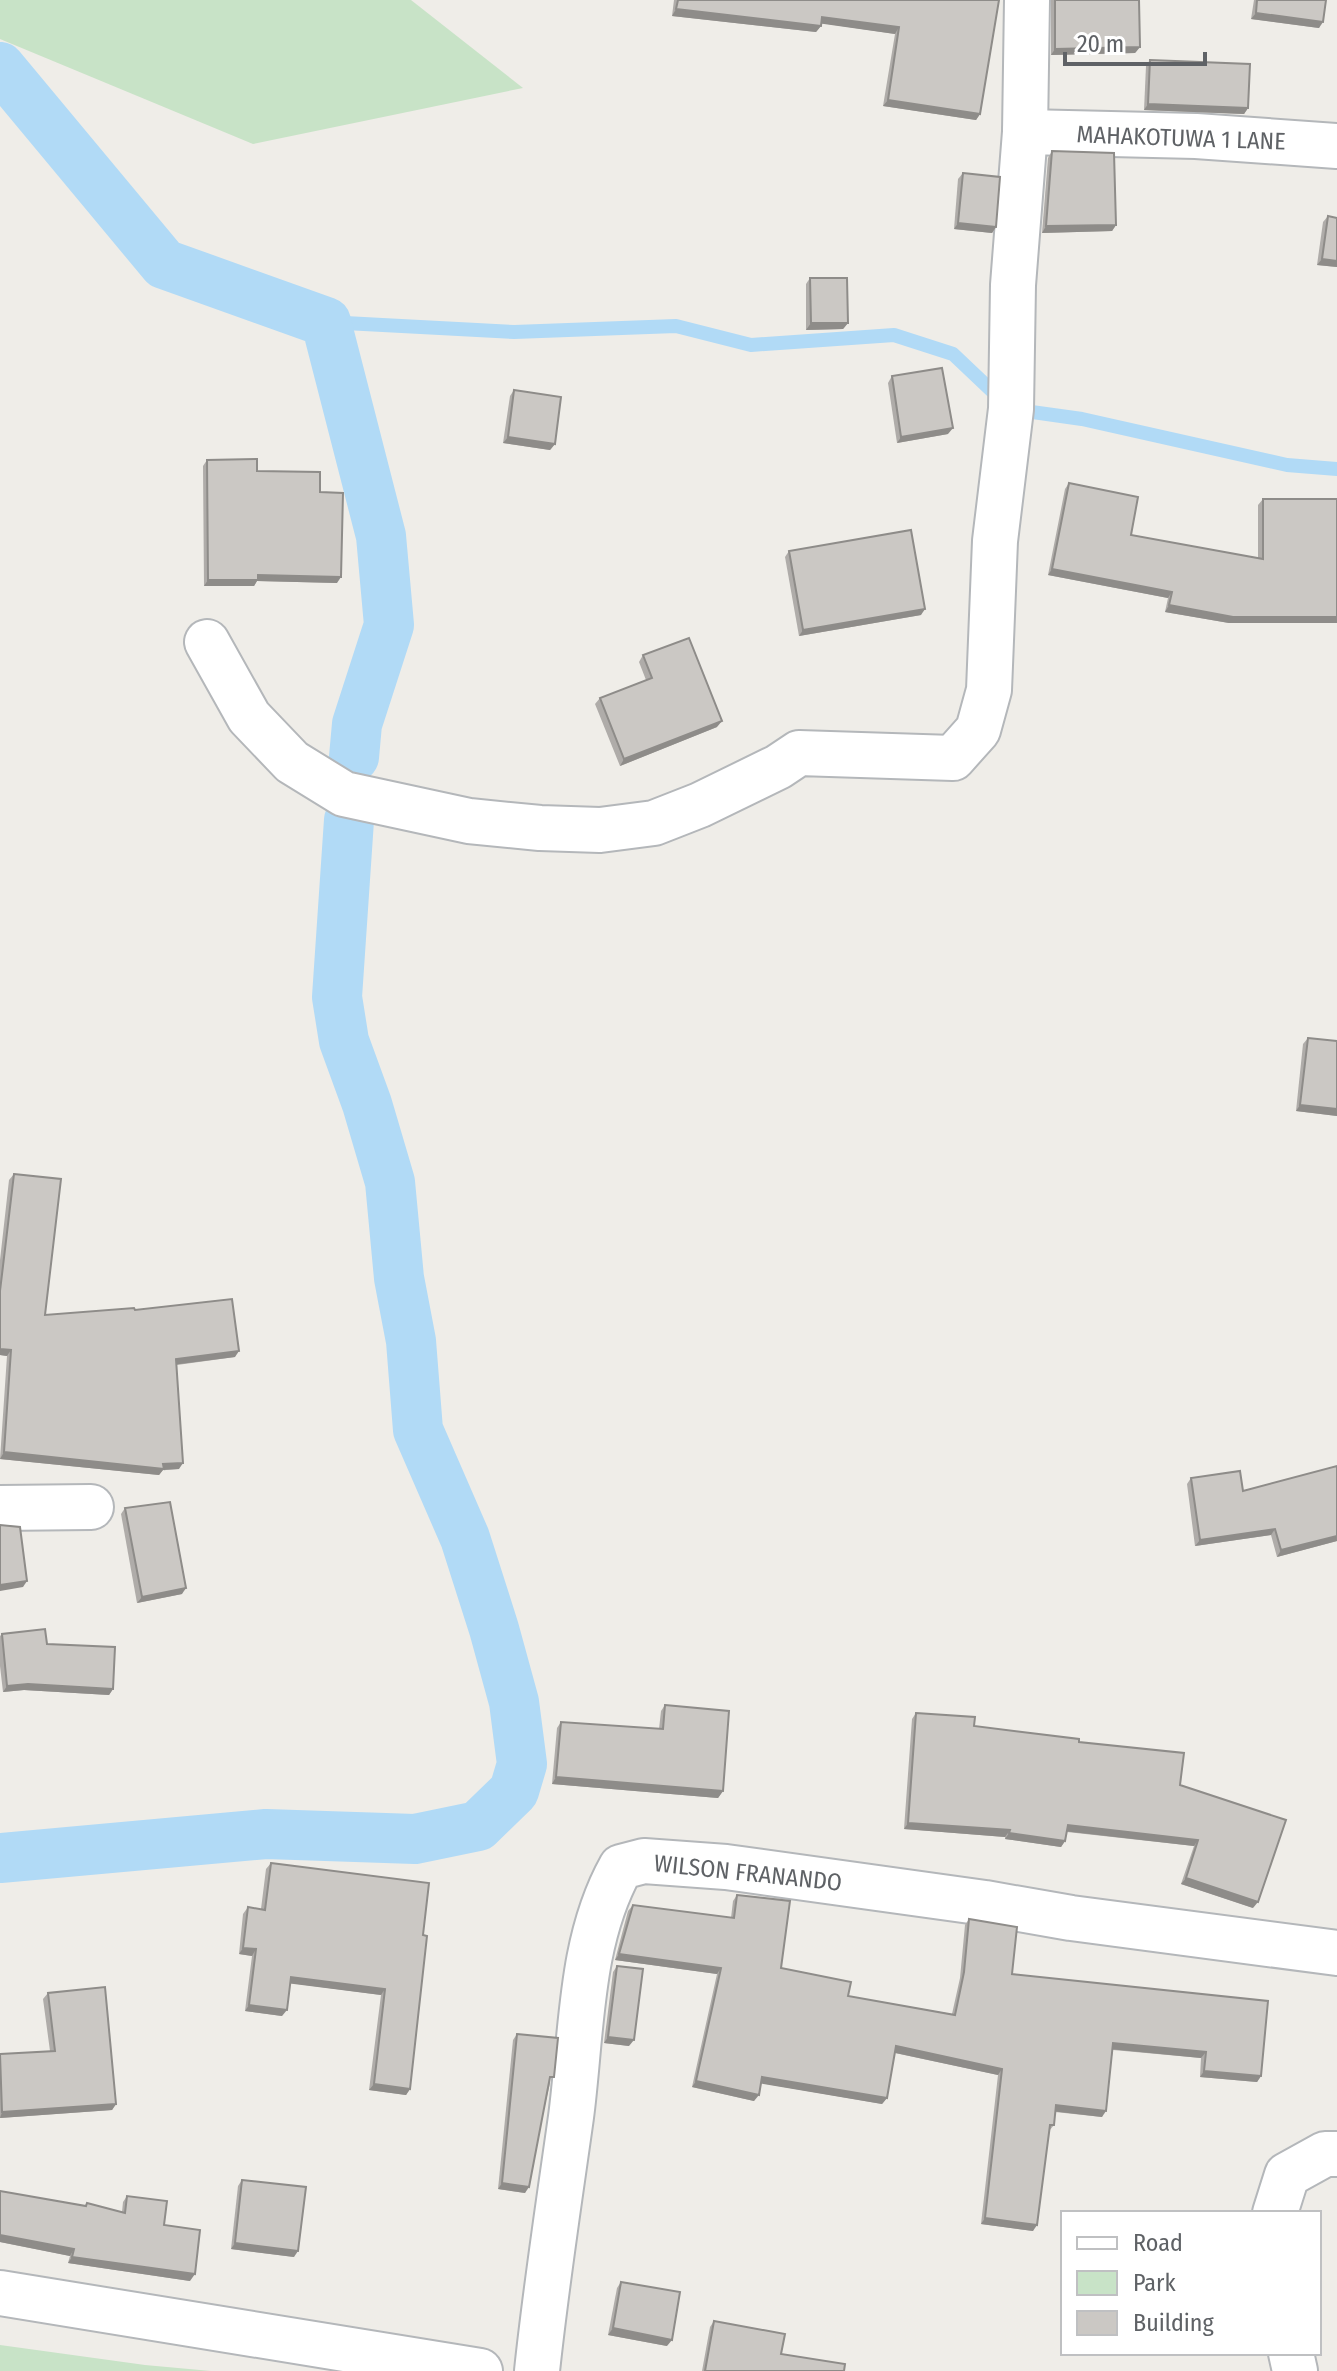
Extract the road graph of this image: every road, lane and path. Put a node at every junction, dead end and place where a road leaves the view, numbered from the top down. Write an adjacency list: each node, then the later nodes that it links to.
1 (1027, 0): 2 (street)
2 (1025, 132): 3 (street, MAHAKOTUWA 1 LANE); 4 (street)
3 (1337, 146)
4 (207, 642)
5 (91, 1507): 6 (street)
6 (0, 1508)
7 (1337, 1953): 12 (street, WILSON FRANANDO)
8 (1337, 2154): 9 (street)
9 (1276, 2211)
10 (0, 2293): 11 (street)
11 (480, 2371)
12 (537, 2371)

